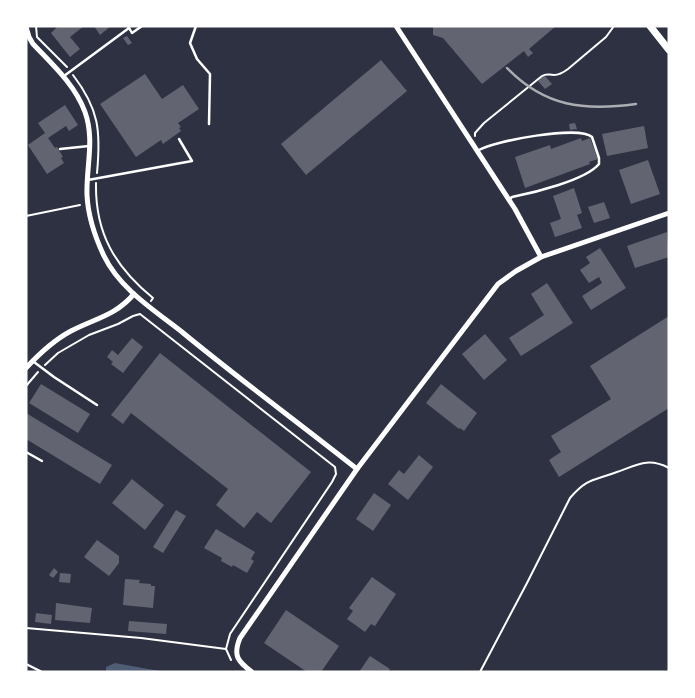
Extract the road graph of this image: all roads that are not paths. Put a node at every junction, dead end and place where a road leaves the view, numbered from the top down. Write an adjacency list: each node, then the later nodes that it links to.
1 (142, 26): 6 (lane)
2 (196, 26): 9 (lane)
3 (396, 26): 13 (street)
4 (650, 26): 7 (main road)
5 (26, 27): 8 (street)
6 (129, 27): 8 (lane)
7 (668, 49)
8 (64, 76): 11 (street)
9 (209, 124)
10 (179, 139): 14 (lane)
11 (91, 146): 12 (lane); 14 (street)
12 (60, 149)
13 (479, 150): 15 (street); 15 (lane)
14 (88, 180): 18 (street)
15 (509, 200): 17 (street)
16 (669, 213): 17 (street)
17 (542, 257): 24 (street)
18 (134, 294): 19 (street); 24 (street)
19 (32, 361): 20 (street); 21 (lane)
20 (26, 368)
21 (97, 405)
22 (26, 452): 23 (lane)
23 (42, 462)
24 (357, 469): 27 (street)
25 (26, 664): 26 (lane)
26 (42, 672)
27 (252, 672)

